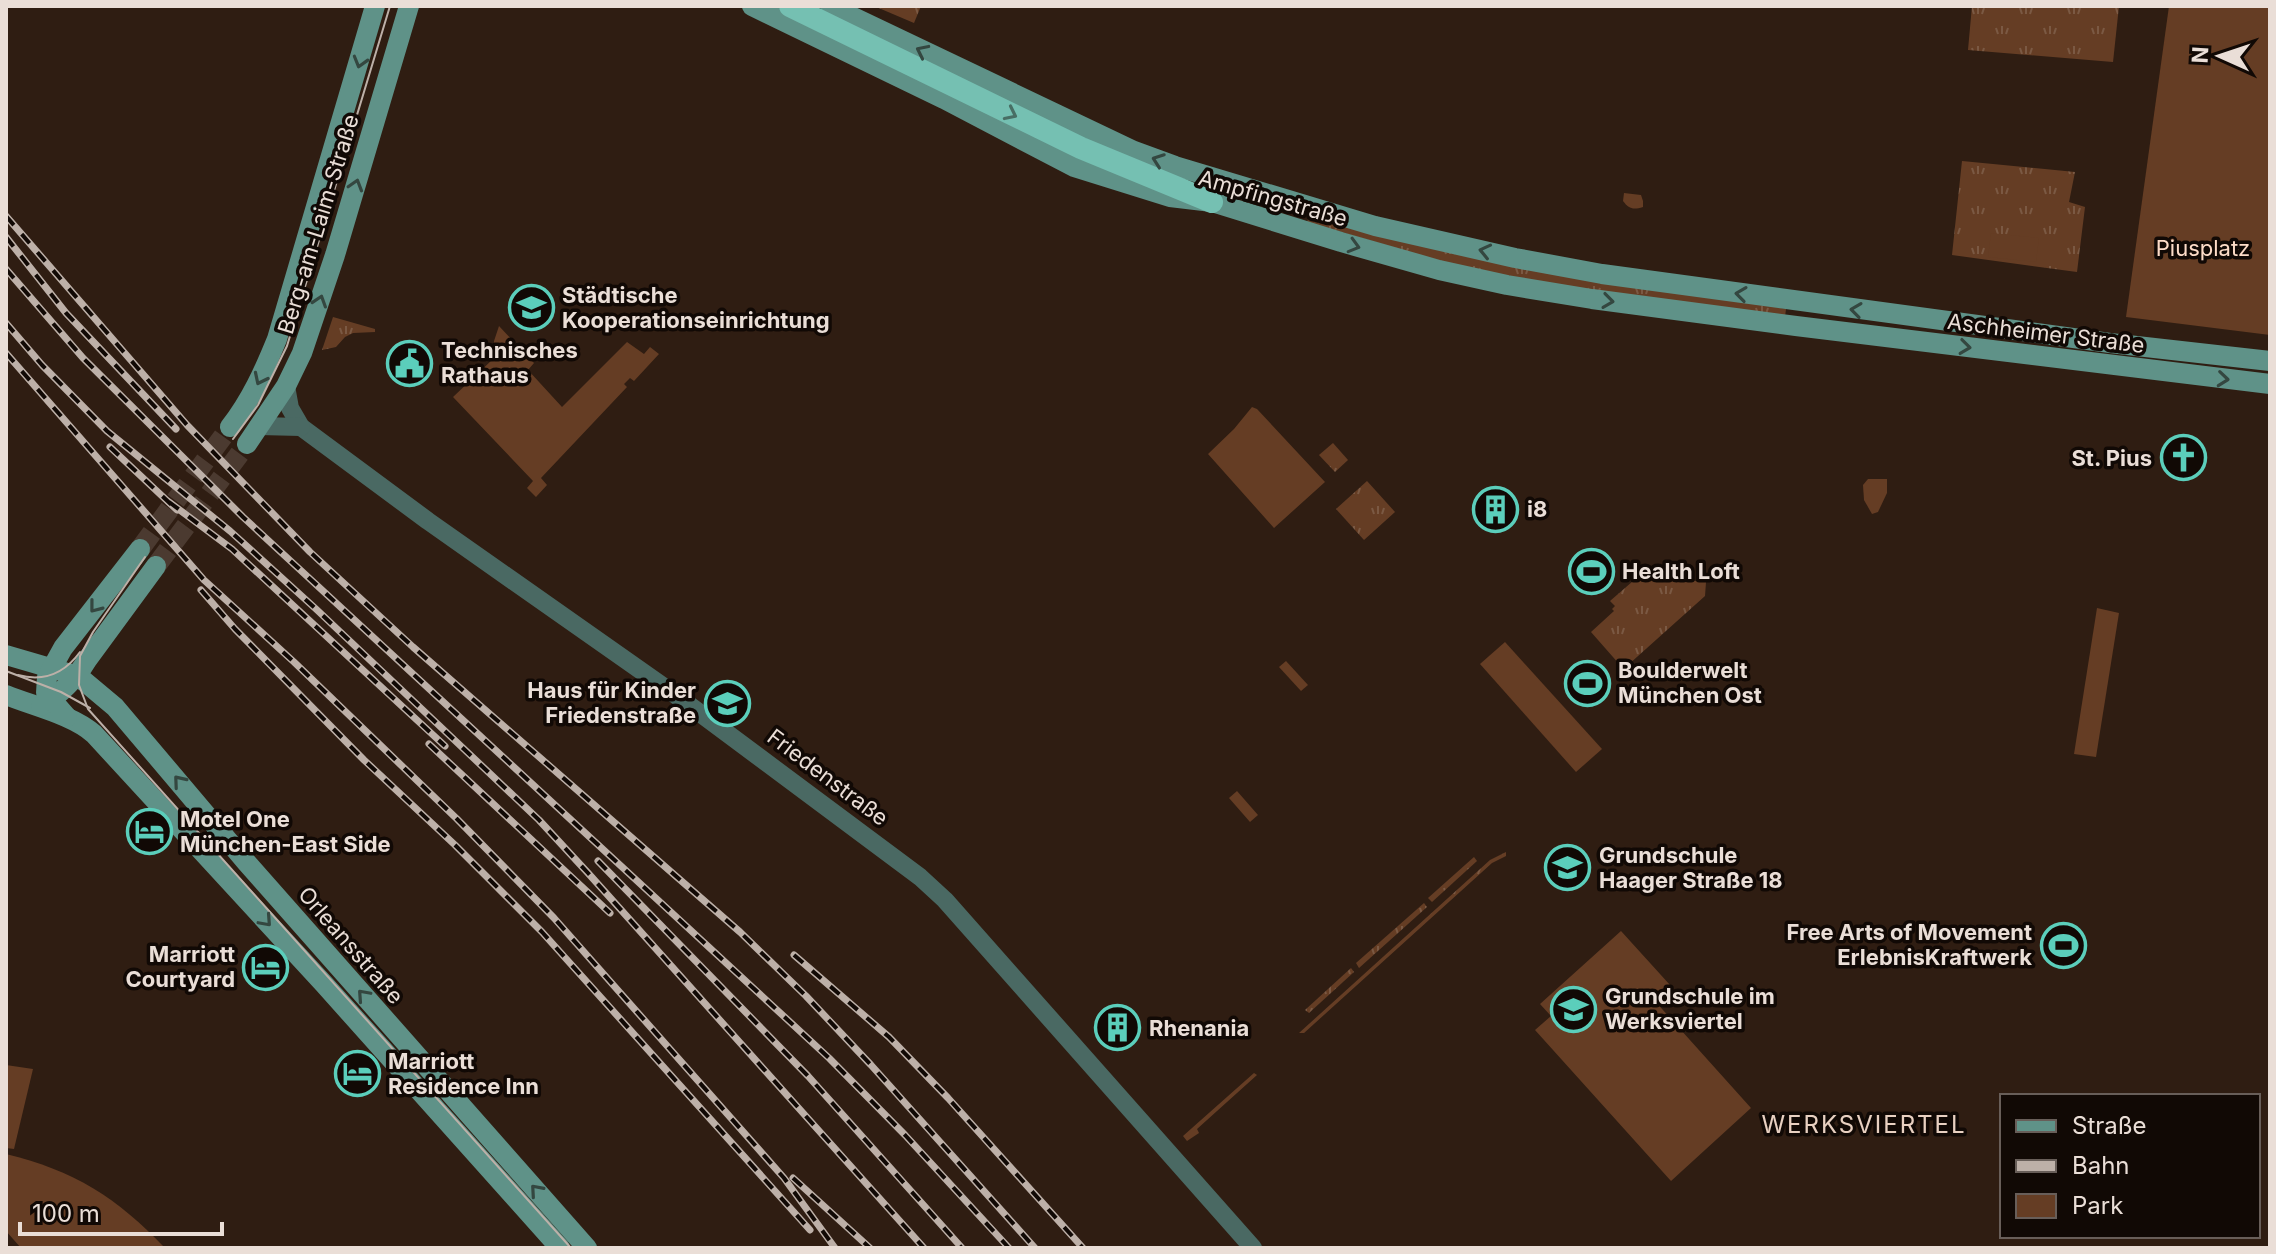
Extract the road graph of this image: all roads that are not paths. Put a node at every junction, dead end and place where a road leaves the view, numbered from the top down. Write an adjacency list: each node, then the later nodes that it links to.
1 (375, 6): 13 (main road, Berg-am-Laim-Straße, one-way to 13)
2 (409, 6): 11 (main road, Berg-am-Laim-Straße, one-way to 2)
3 (752, 6): 6 (main road, Ampfingstraße)
4 (790, 6): 6 (highway, one-way to 6)
5 (830, 6): 7 (main road, Ampfingstraße, one-way to 5)
6 (1212, 202): 8 (main road, Ampfingstraße, one-way to 8)
7 (1819, 305): 9 (main road, Aschheimer Straße, one-way to 7)
8 (1816, 329): 10 (main road, Aschheimer Straße, one-way to 10)
9 (2270, 361)
10 (2270, 384)
11 (286, 386): 12 (main road, Berg-am-Laim-Straße); 14 (street)
12 (259, 426): 14 (street); 15 (main road, Berg-am-Laim-Straße)
13 (230, 427)
14 (301, 427): 25 (street, Friedenstraße)
15 (247, 444)
16 (140, 549): 19 (main road, one-way to 19)
17 (156, 566): 20 (main road)
18 (6, 655): 19 (main road)
19 (51, 667): 20 (main road); 22 (main road)
20 (78, 676): 22 (main road); 24 (main road, Orleansstraße, one-way to 20)
21 (6, 695): 22 (main road, Orleansstraße)
22 (45, 700): 23 (main road, Orleansstraße, one-way to 23)
23 (560, 1248)
24 (587, 1248)
25 (1253, 1248)

